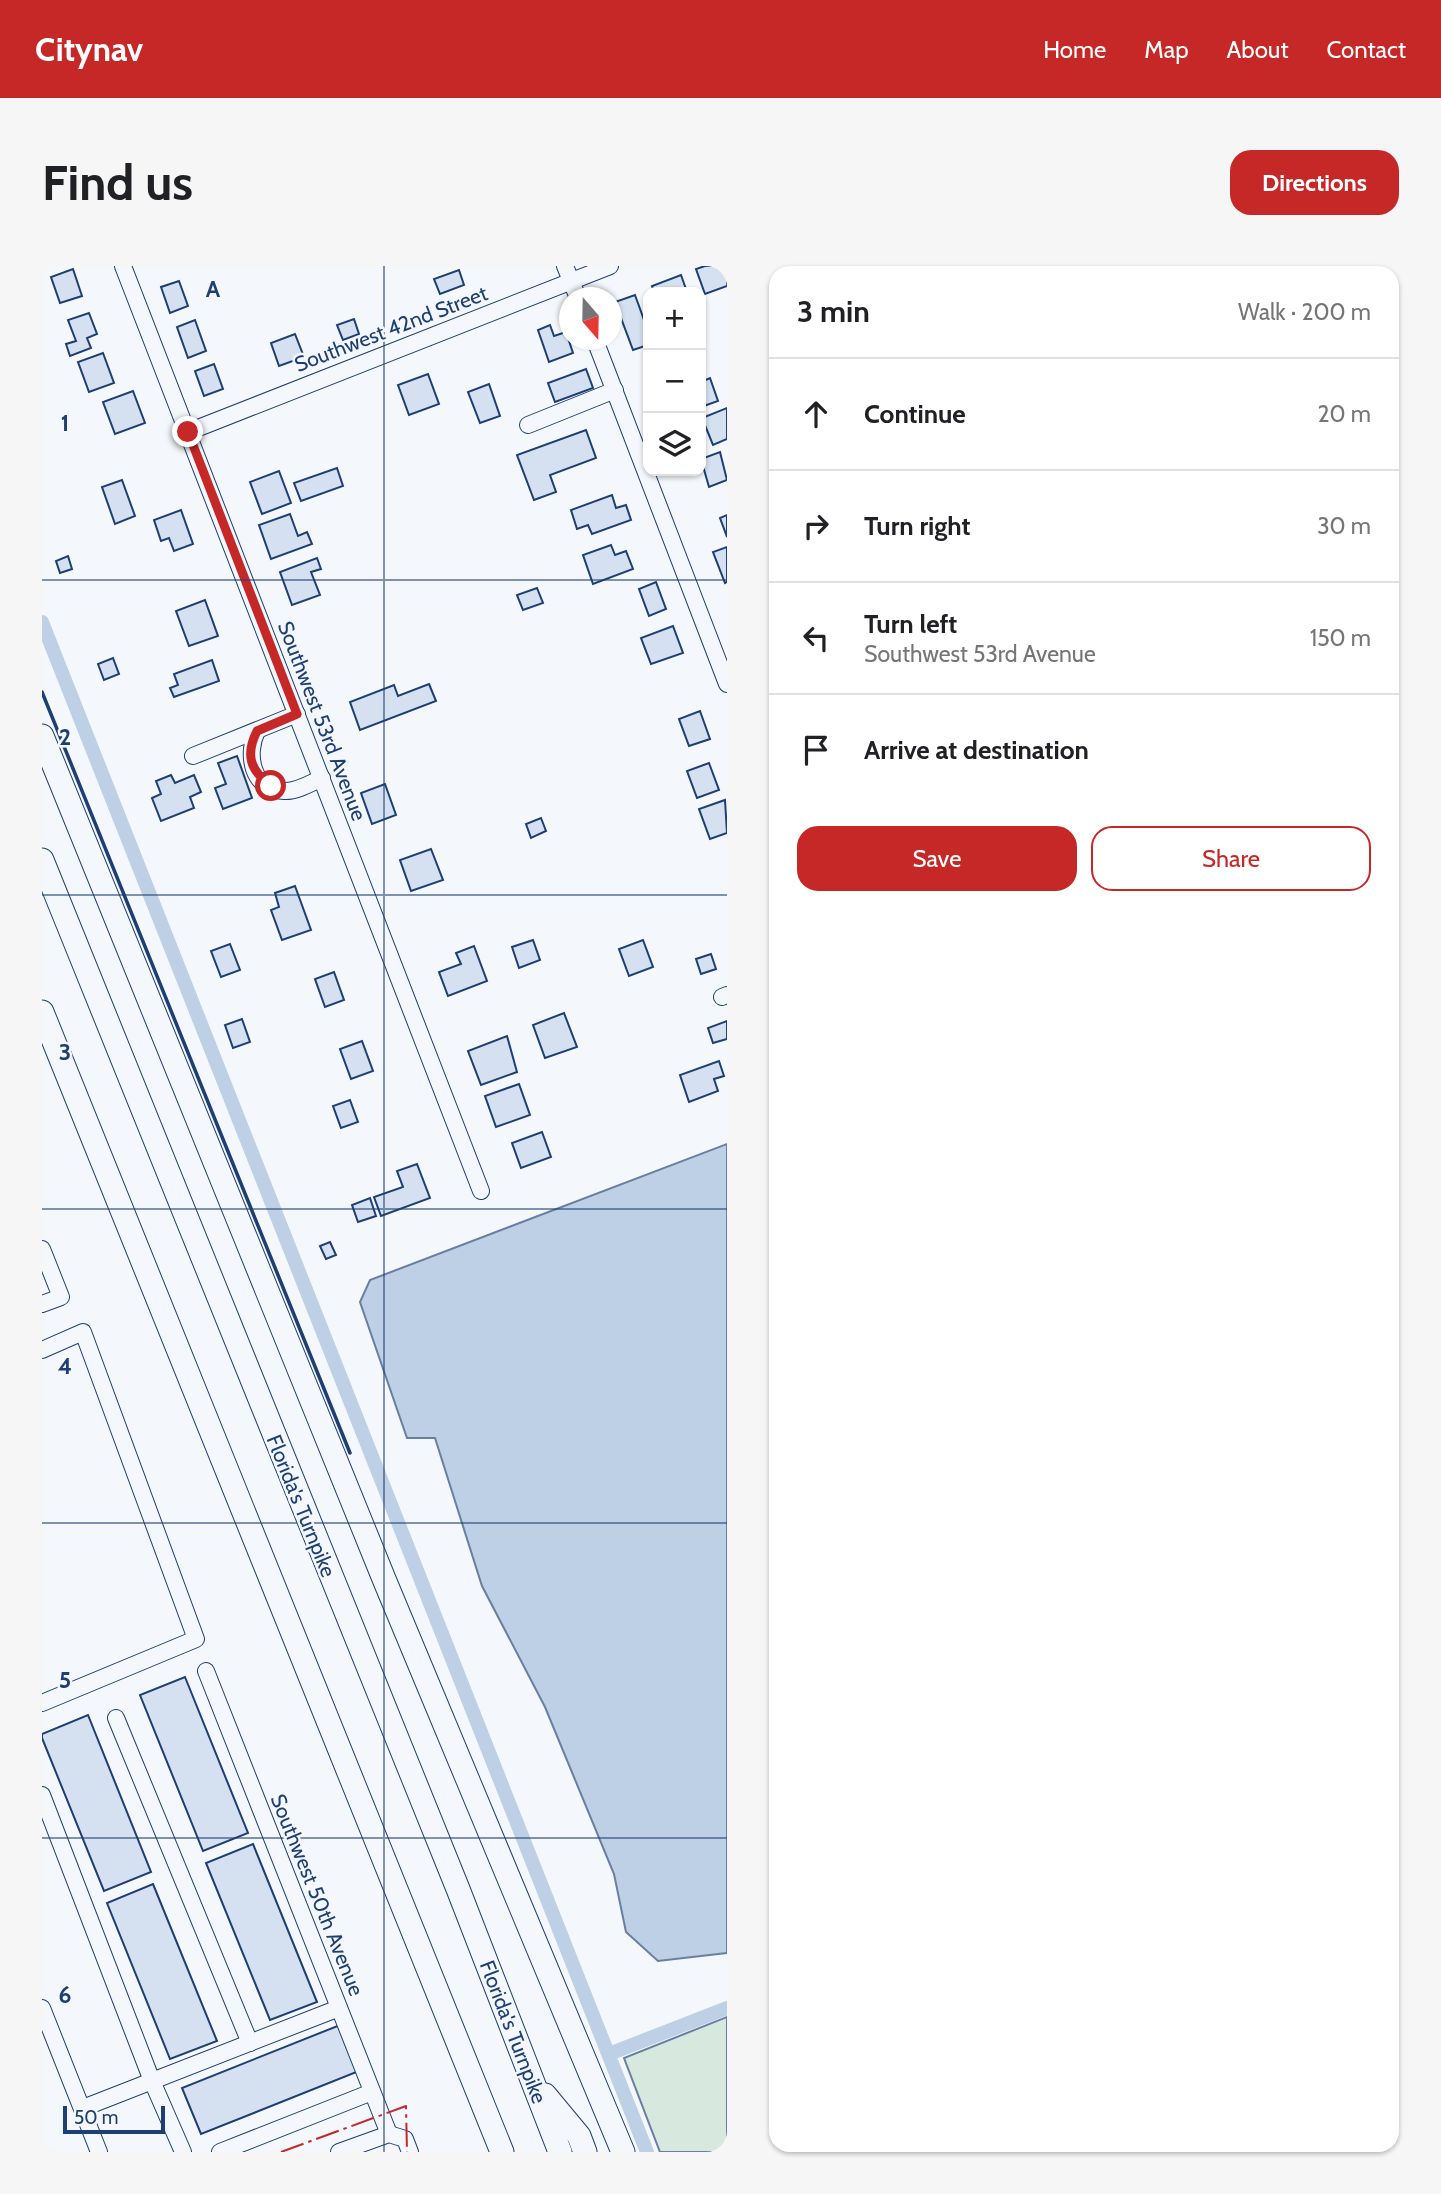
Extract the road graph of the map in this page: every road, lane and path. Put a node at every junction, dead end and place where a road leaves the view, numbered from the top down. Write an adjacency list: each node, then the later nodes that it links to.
1 (123, 266): 7 (street, Southwest 53rd Avenue)
2 (610, 266): 3 (street, Southwest 42nd Street)
3 (568, 274): 7 (street, Southwest 42nd Street)
4 (599, 350): 5 (street)
5 (615, 390): 6 (street); 8 (street)
6 (528, 425)
7 (188, 432): 10 (street, Southwest 53rd Avenue)
8 (724, 666): 9 (street)
9 (727, 684)
10 (297, 714): 11 (street); 14 (street, Southwest 53rd Avenue)
11 (257, 731): 13 (street); 14 (street)
12 (42, 736): 42 (highway)
13 (193, 756)
14 (322, 778): 17 (street, Southwest 53rd Avenue)
15 (42, 860): 29 (highway, Florida's Turnpike)
16 (42, 1012): 39 (highway)
17 (481, 1191)
18 (42, 1249): 19 (street)
19 (42, 1304)
20 (42, 1350): 22 (street)
21 (206, 1671): 27 (street, Southwest 50th Avenue)
22 (42, 1703)
23 (116, 1718): 28 (street)
24 (42, 1795): 25 (street)
25 (47, 1825): 30 (street)
26 (42, 2008): 32 (street)
27 (339, 2008): 28 (street); 31 (street, Southwest 50th Avenue)
28 (250, 2043): 30 (street)
29 (530, 2077): 40 (highway, Florida's Turnpike); 41 (highway)
30 (152, 2081): 32 (street); 36 (street)
31 (372, 2092): 33 (street, Southwest 50th Avenue); 37 (street)
32 (83, 2108): 35 (street)
33 (389, 2134): 34 (street); 38 (street)
34 (408, 2146)
35 (99, 2152)
36 (183, 2152)
37 (220, 2152)
38 (339, 2152)
39 (502, 2152)
40 (560, 2152)
41 (585, 2152)
42 (623, 2152)

